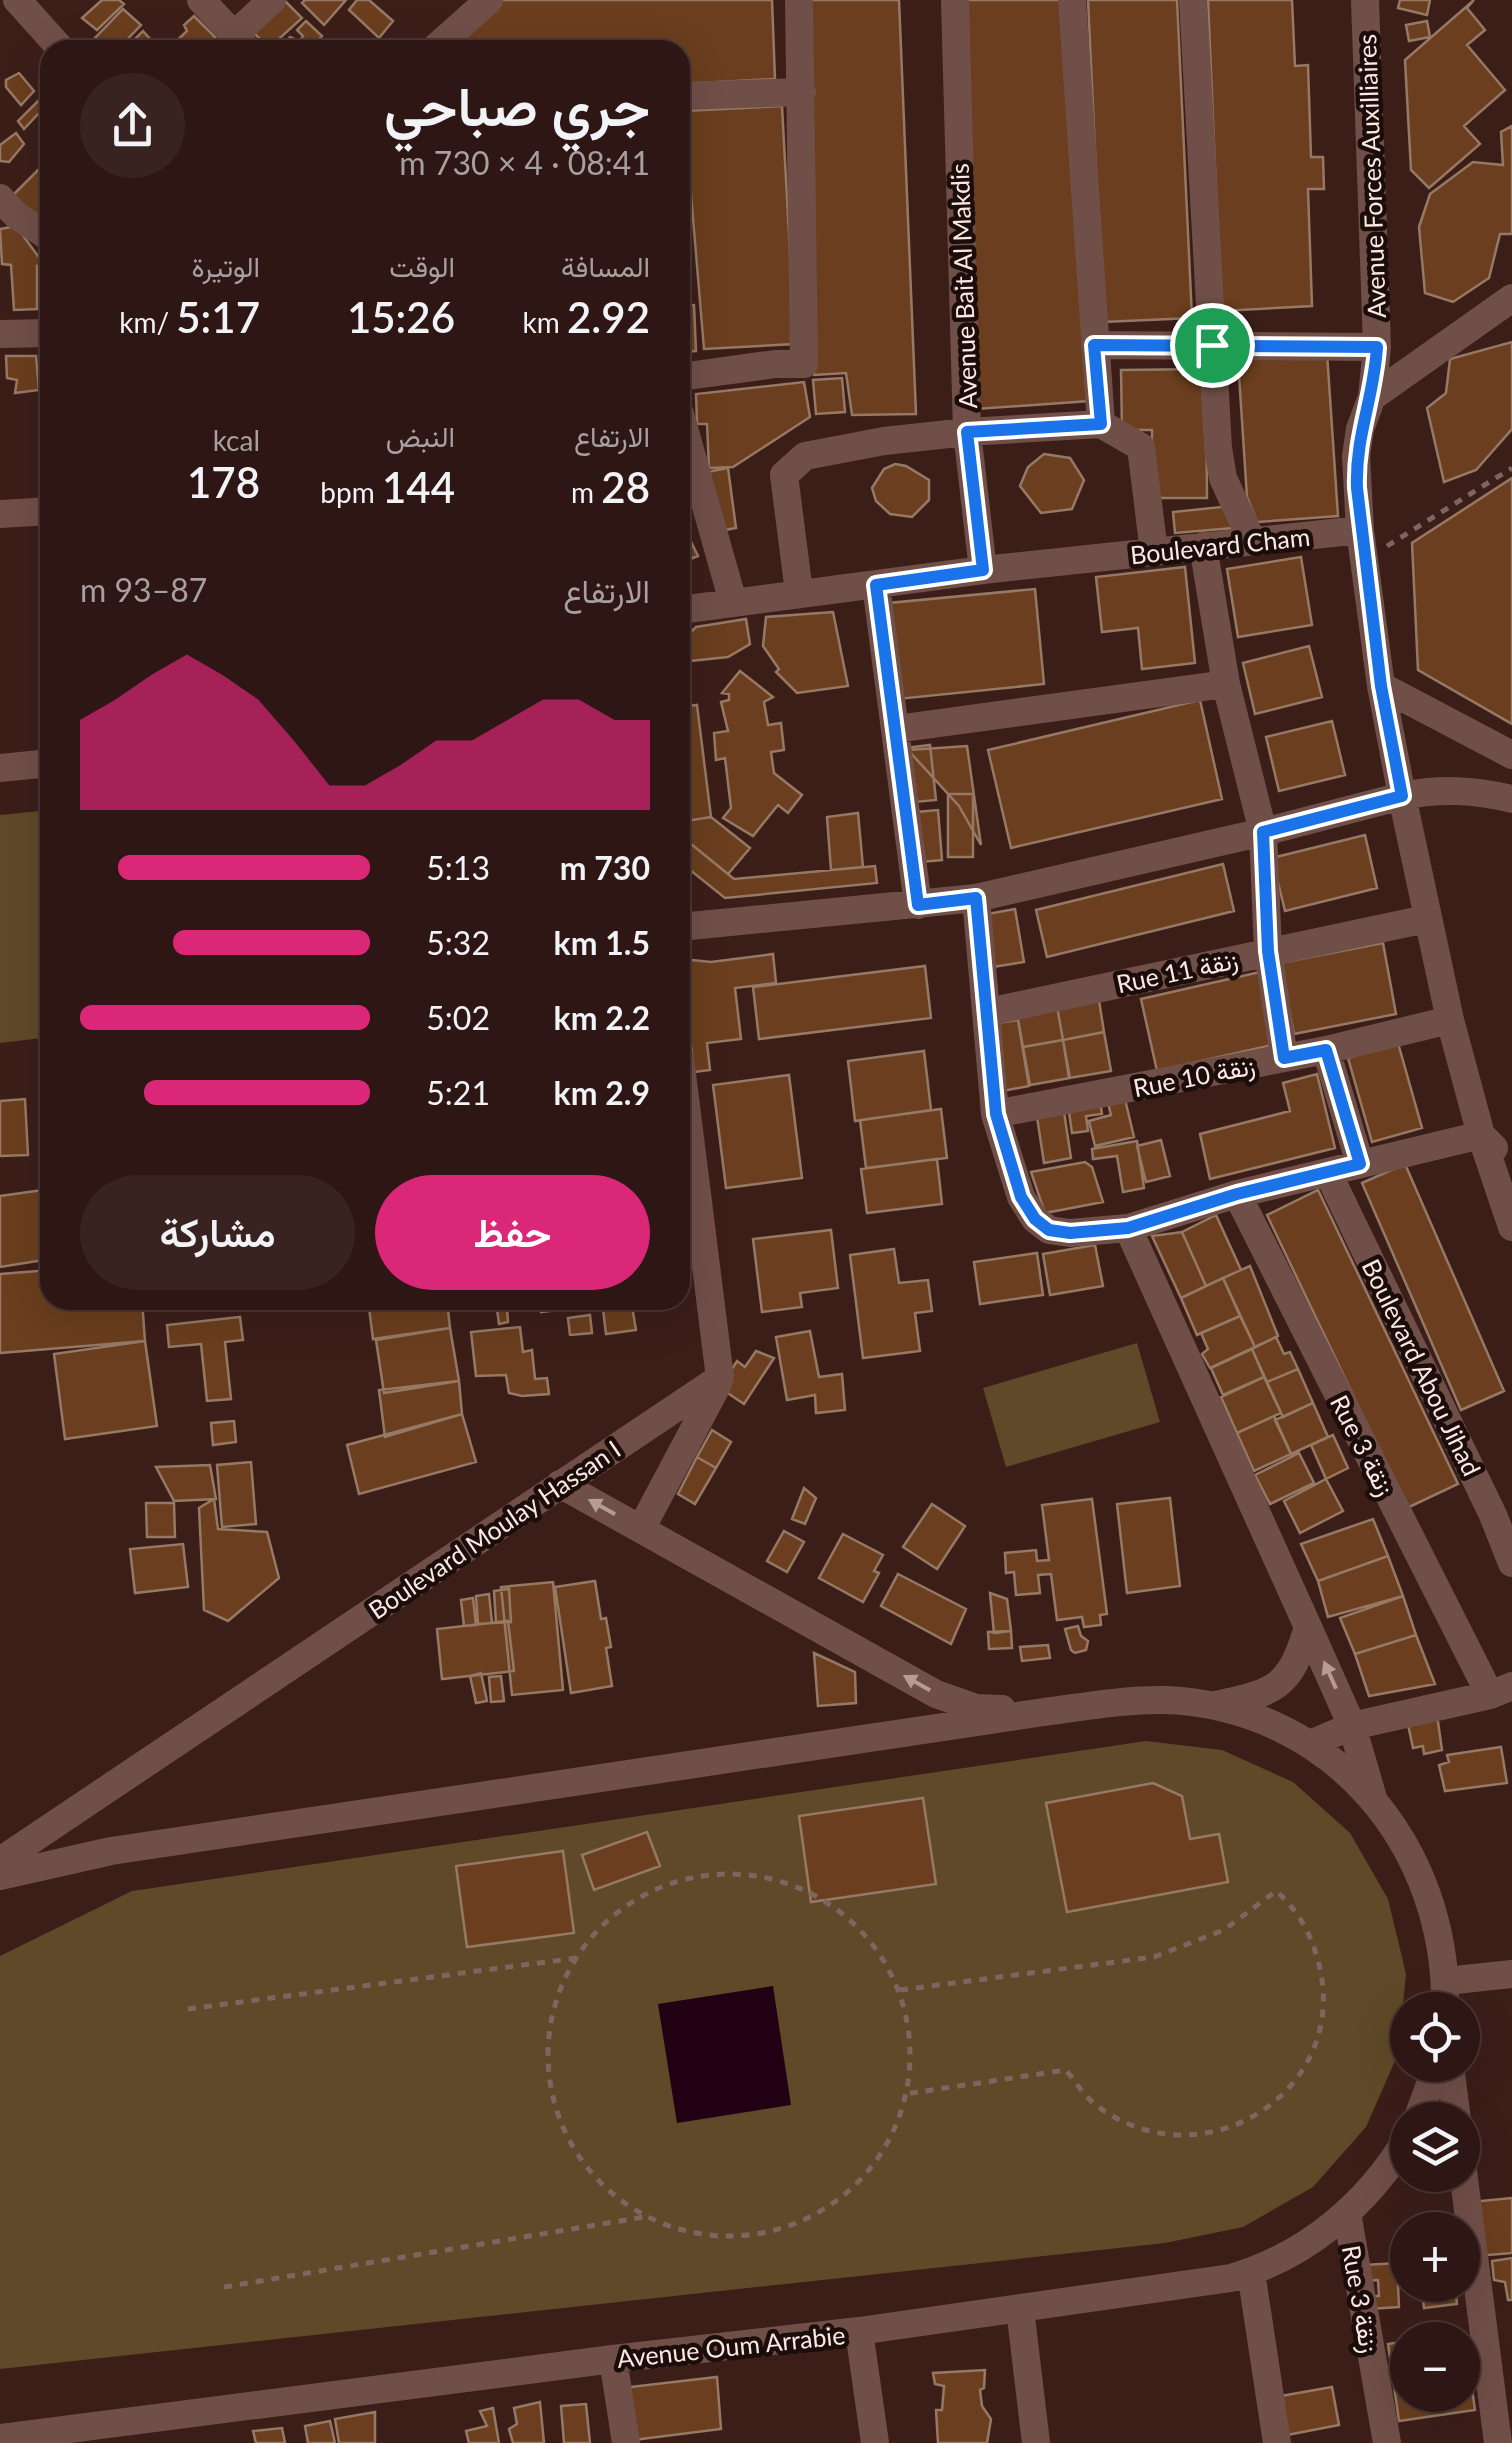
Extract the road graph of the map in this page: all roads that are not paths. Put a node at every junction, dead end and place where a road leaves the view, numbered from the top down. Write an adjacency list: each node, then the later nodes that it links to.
1 (17, 0): 10 (street)
2 (201, 0): 11 (street)
3 (272, 0): 12 (street)
4 (489, 0): 13 (street)
5 (799, 0): 14 (street)
6 (956, 0): 27 (street, Avenue Bait Al Makdis)
7 (1072, 0): 21 (street)
8 (1193, 0): 22 (street)
9 (1364, 0): 23 (street, Avenue Forces Auxilliaires)
10 (53, 40)
11 (237, 40)
12 (242, 40)
13 (444, 40)
14 (802, 92): 15 (street); 24 (street)
15 (690, 96)
16 (5, 209): 17 (street)
17 (40, 232)
18 (1508, 305): 25 (street)
19 (40, 333): 20 (street)
20 (0, 334)
21 (1094, 345): 22 (street); 26 (street)
22 (1212, 345): 23 (street); 32 (street)
23 (1377, 347): 25 (street, Avenue Forces Auxilliaires)
24 (690, 376)
25 (1372, 397): 31 (street, Avenue Forces Auxilliaires)
26 (1101, 424): 27 (street); 34 (street)
27 (967, 432): 35 (street, Avenue Bait Al Makdis); 37 (street)
28 (690, 449): 38 (street)
29 (40, 511): 30 (street)
30 (0, 514)
31 (1360, 530): 32 (street, Boulevard Cham); 41 (street)
32 (1252, 541): 33 (street, Boulevard Cham)
33 (1203, 546): 34 (street, Boulevard Cham); 40 (street)
34 (1154, 552): 35 (street, Boulevard Cham)
35 (983, 570): 36 (street, Boulevard Cham)
36 (876, 585): 37 (street, Boulevard Cham); 42 (street)
37 (799, 592): 38 (street, Boulevard Cham)
38 (733, 602): 39 (street, Boulevard Cham)
39 (690, 608)
40 (1226, 684): 42 (street); 48 (street)
41 (1381, 686): 43 (street); 46 (street)
42 (896, 729): 50 (street)
43 (1512, 755)
44 (40, 764): 45 (street)
45 (0, 768)
46 (1402, 796): 47 (street); 48 (street); 51 (street)
47 (1512, 799)
48 (1263, 832): 49 (street); 53 (street)
49 (976, 898): 50 (street); 54 (street)
50 (918, 905): 52 (street)
51 (1426, 919): 53 (street, Rue 11 زنقة); 55 (street)
52 (690, 926)
53 (1268, 951): 54 (street, Rue 11 زنقة); 57 (street)
54 (988, 1012): 58 (street)
55 (1450, 1020): 56 (street, Rue 10 زنقة); 59 (street)
56 (1326, 1050): 57 (street, Rue 10 زنقة); 61 (street)
57 (1284, 1058): 58 (street, Rue 10 زنقة)
58 (996, 1114): 66 (street)
59 (1481, 1135): 61 (street); 62 (street); 65 (street)
60 (690, 1138): 67 (street)
61 (1360, 1164): 63 (street)
62 (1512, 1167)
63 (1328, 1173): 64 (street); 69 (street, Boulevard Abou Jihad)
64 (1237, 1194): 66 (street); 73 (street, Rue 3 زنقة)
65 (1512, 1227)
66 (1128, 1228): 72 (street)
67 (720, 1378): 68 (street, Boulevard Moulay Hassan I); 70 (street)
68 (560, 1484): 70 (street, one-way to 68); 79 (street, Boulevard Moulay Hassan I)
69 (1503, 1510): 71 (street, Boulevard Abou Jihad)
70 (642, 1528): 75 (street, one-way to 70)
71 (1512, 1563)
72 (1308, 1627): 74 (street); 76 (street, one-way to 72)
73 (1501, 1690): 76 (street)
74 (1213, 1706): 75 (street); 77 (street)
75 (1044, 1712): 80 (street)
76 (1352, 1726): 77 (street); 78 (street)
77 (1310, 1744): 78 (street)
78 (1374, 1800): 82 (street)
79 (0, 1861)
80 (0, 1876)
81 (1512, 1974): 82 (street)
82 (1446, 1976): 83 (street)
83 (1446, 1992)
84 (1390, 2165): 86 (street, Avenue Oum Arrabie)
85 (1466, 2192): 90 (street)
86 (1346, 2213): 87 (street, Avenue Oum Arrabie); 100 (street, Rue 3 زنقة)
87 (1251, 2272): 88 (street, Avenue Oum Arrabie); 99 (street)
88 (1020, 2310): 91 (street, Avenue Oum Arrabie); 98 (street)
89 (1512, 2322): 90 (street)
90 (1483, 2326): 95 (street)
91 (859, 2331): 92 (street, Avenue Oum Arrabie); 97 (street)
92 (614, 2359): 93 (street, Avenue Oum Arrabie); 96 (street)
93 (132, 2431): 94 (street, Avenue Oum Arrabie)
94 (0, 2438)
95 (1496, 2441)
96 (626, 2443)
97 (875, 2443)
98 (1036, 2443)
99 (1277, 2443)
100 (1387, 2443)

